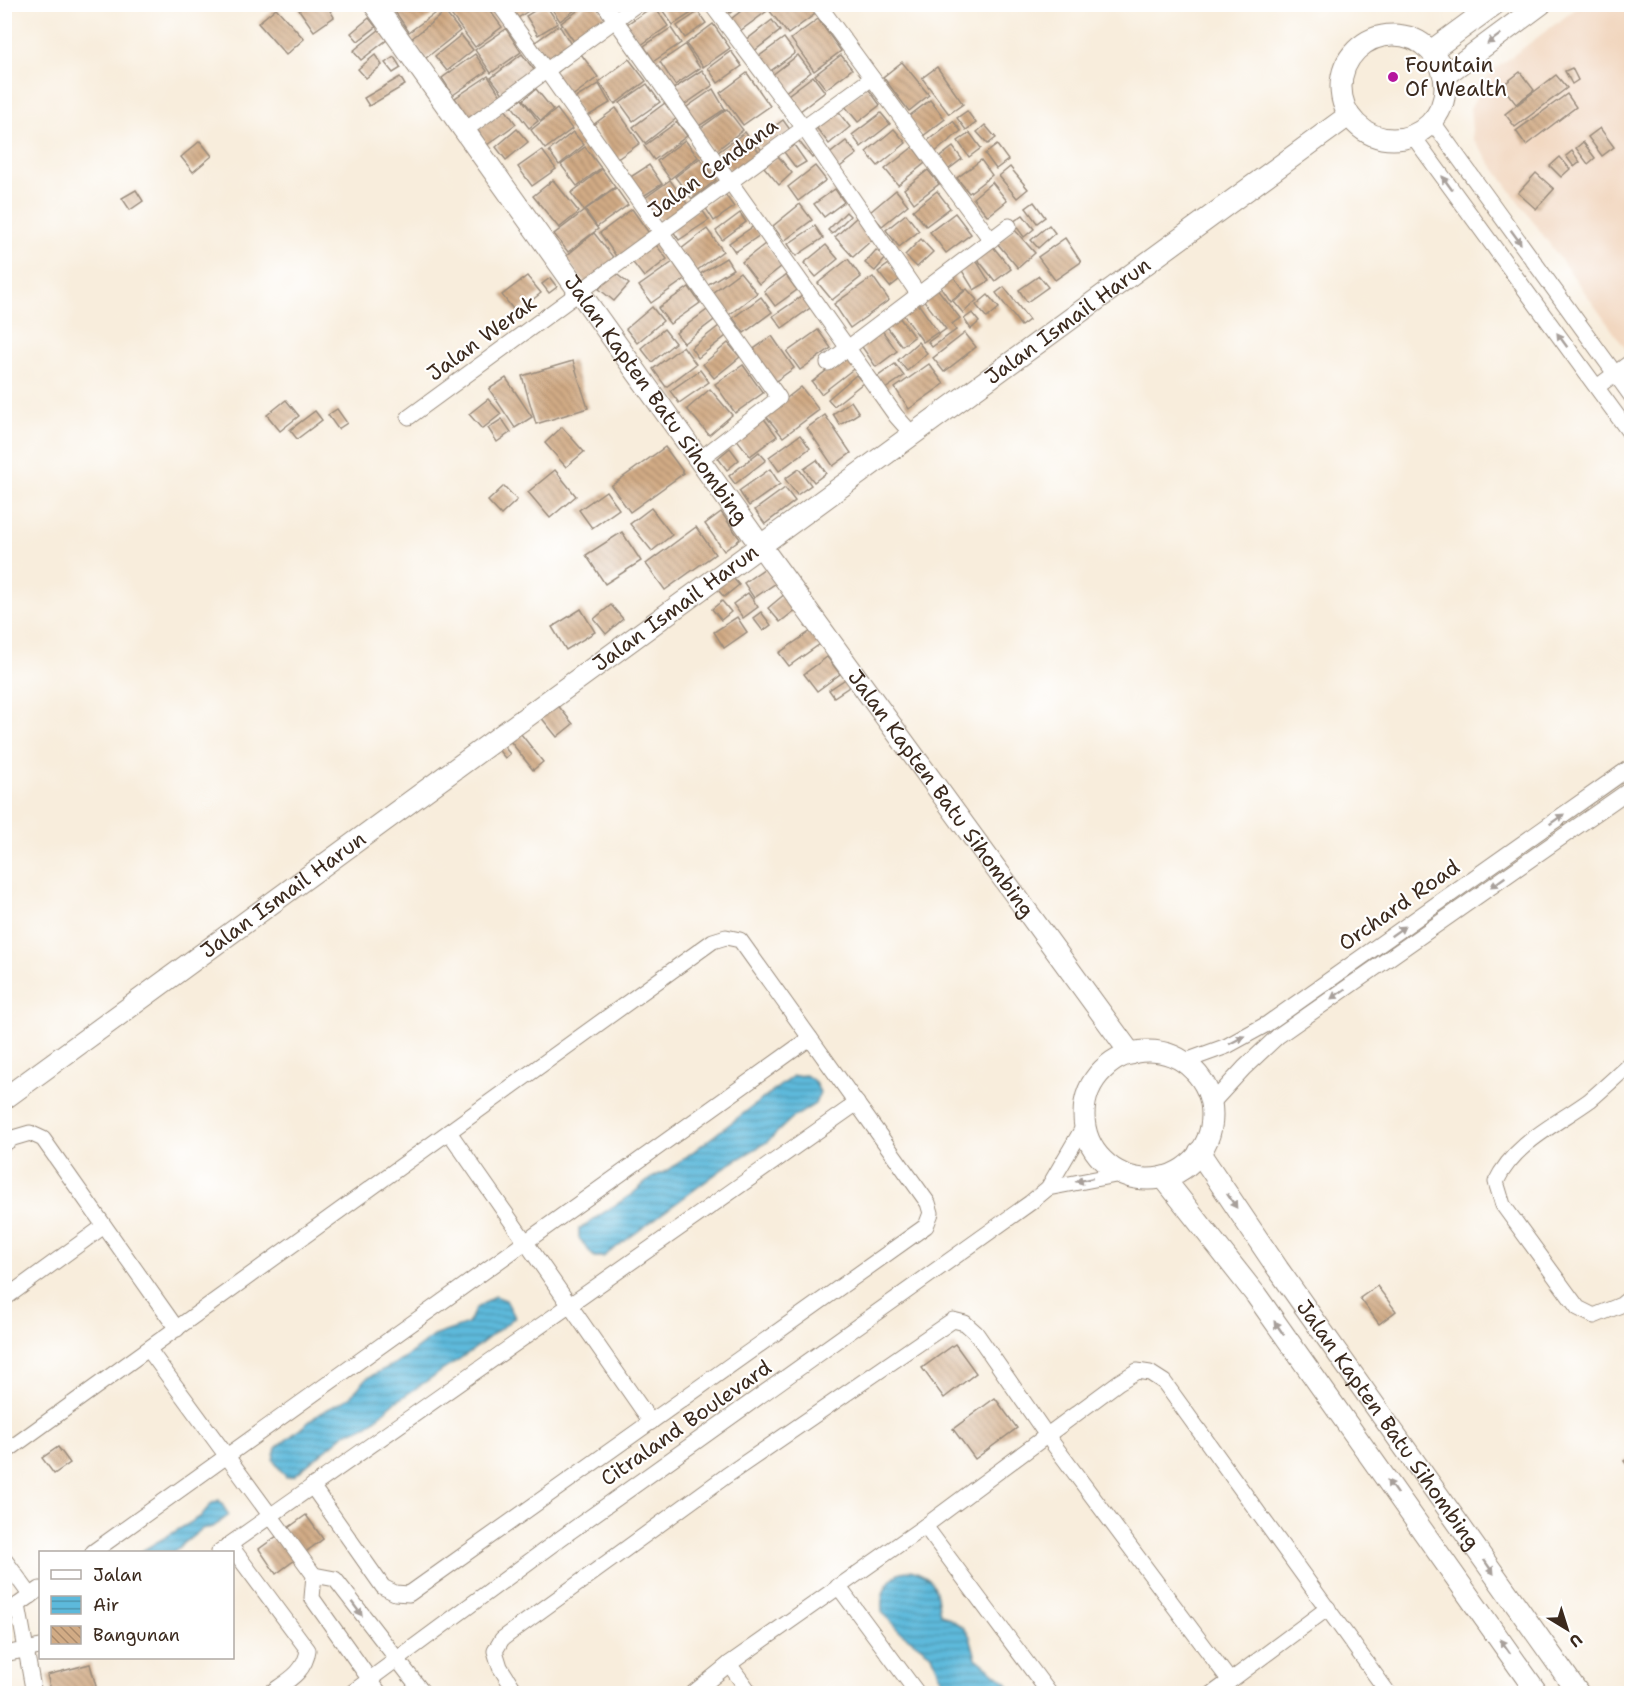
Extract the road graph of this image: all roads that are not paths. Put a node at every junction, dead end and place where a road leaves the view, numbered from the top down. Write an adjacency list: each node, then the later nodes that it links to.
1 (374, 4): 17 (street, Jalan Kapten Batu Sihombing)
2 (499, 4): 11 (street)
3 (604, 4): 9 (street)
4 (637, 4): 9 (street)
5 (711, 4): 16 (street)
6 (818, 4): 13 (street)
7 (1495, 4): 10 (street)
8 (1541, 4): 12 (street, one-way to 12)
9 (615, 20): 11 (street); 19 (street)
10 (1431, 51): 12 (street); 14 (street)
11 (545, 70): 17 (street); 21 (street)
12 (1444, 76): 15 (street)
13 (872, 78): 16 (street, Jalan Cendana); 22 (street)
14 (1348, 116): 18 (street); 32 (street, Jalan Ismail Harun)
15 (1432, 121): 18 (street); 28 (street, one-way to 28)
16 (804, 128): 19 (street, Jalan Cendana); 24 (street)
17 (464, 131): 23 (street, Jalan Kapten Batu Sihombing)
18 (1413, 136): 29 (street, one-way to 18)
19 (730, 182): 21 (street, Jalan Cendana); 25 (street)
20 (1009, 226): 22 (street)
21 (661, 233): 23 (street, Jalan Cendana); 34 (street)
22 (991, 240): 24 (street)
23 (579, 293): 31 (street, Jalan Werak); 34 (street, Jalan Kapten Batu Sihombing)
24 (919, 295): 25 (street)
25 (848, 348): 27 (street); 32 (street)
26 (1632, 361): 28 (street)
27 (828, 363)
28 (1615, 373): 29 (street); 30 (street)
29 (1597, 387): 33 (street)
30 (1632, 397)
31 (409, 417)
32 (912, 434): 35 (street, Jalan Ismail Harun)
33 (1632, 436)
34 (699, 460): 35 (street, Jalan Kapten Batu Sihombing)
35 (760, 545): 39 (street, Jalan Kapten Batu Sihombing); 42 (street, Jalan Ismail Harun)
36 (1632, 766): 40 (street, Orchard Road, one-way to 36)
37 (1632, 788): 44 (street, Orchard Road, one-way to 44)
38 (810, 1038): 43 (street); 46 (street); 53 (street)
39 (1131, 1054): 40 (street); 45 (street)
40 (1183, 1062): 44 (street)
41 (1632, 1062): 54 (street)
42 (4, 1100)
43 (857, 1103): 56 (street); 59 (street)
44 (1211, 1104): 48 (street)
45 (1084, 1126): 49 (street); 51 (street, Citraland Boulevard)
46 (449, 1132): 53 (street); 57 (street)
47 (4, 1144): 52 (street)
48 (1199, 1152): 50 (street); 95 (street, Jalan Kapten Batu Sihombing, one-way to 95)
49 (1121, 1174): 50 (street); 51 (street, Citraland Boulevard, one-way to 51)
50 (1163, 1177): 94 (street, Jalan Kapten Batu Sihombing, one-way to 50)
51 (1048, 1188): 78 (street, Citraland Boulevard)
52 (104, 1226): 55 (street); 57 (street)
53 (526, 1243): 56 (street); 62 (street)
54 (1632, 1296)
55 (4, 1299)
56 (569, 1305): 59 (street); 63 (street)
57 (177, 1329): 58 (street)
58 (149, 1350): 61 (street); 62 (street)
59 (651, 1422): 63 (street)
60 (1048, 1437): 65 (street); 74 (street); 81 (street); 87 (street)
61 (4, 1453)
62 (228, 1458): 64 (street); 67 (street)
63 (312, 1486): 64 (street)
64 (271, 1516): 66 (street); 70 (street)
65 (925, 1526): 71 (street); 91 (street)
66 (224, 1549)
67 (94, 1551)
68 (4, 1559): 72 (street)
69 (234, 1561): 83 (street)
70 (314, 1575): 78 (street, one-way to 78); 80 (street)
71 (838, 1586): 79 (street); 90 (street)
72 (36, 1593): 73 (street)
73 (18, 1605): 75 (street); 76 (street)
74 (1328, 1608): 81 (street); 93 (street)
75 (4, 1615)
76 (34, 1649): 77 (street); 82 (street)
77 (4, 1654)
78 (396, 1660): 80 (street, Citraland Boulevard); 86 (street)
79 (729, 1664): 88 (street); 89 (street)
80 (370, 1679): 84 (street, Citraland Boulevard); 85 (street)
81 (1230, 1682): 92 (street)
82 (34, 1694)
83 (269, 1694)
84 (350, 1694)
85 (380, 1694)
86 (424, 1694)
87 (518, 1694)
88 (692, 1694)
89 (752, 1694)
90 (918, 1694)
91 (1050, 1694)
92 (1212, 1694)
93 (1389, 1694)
94 (1538, 1694)
95 (1579, 1694)

